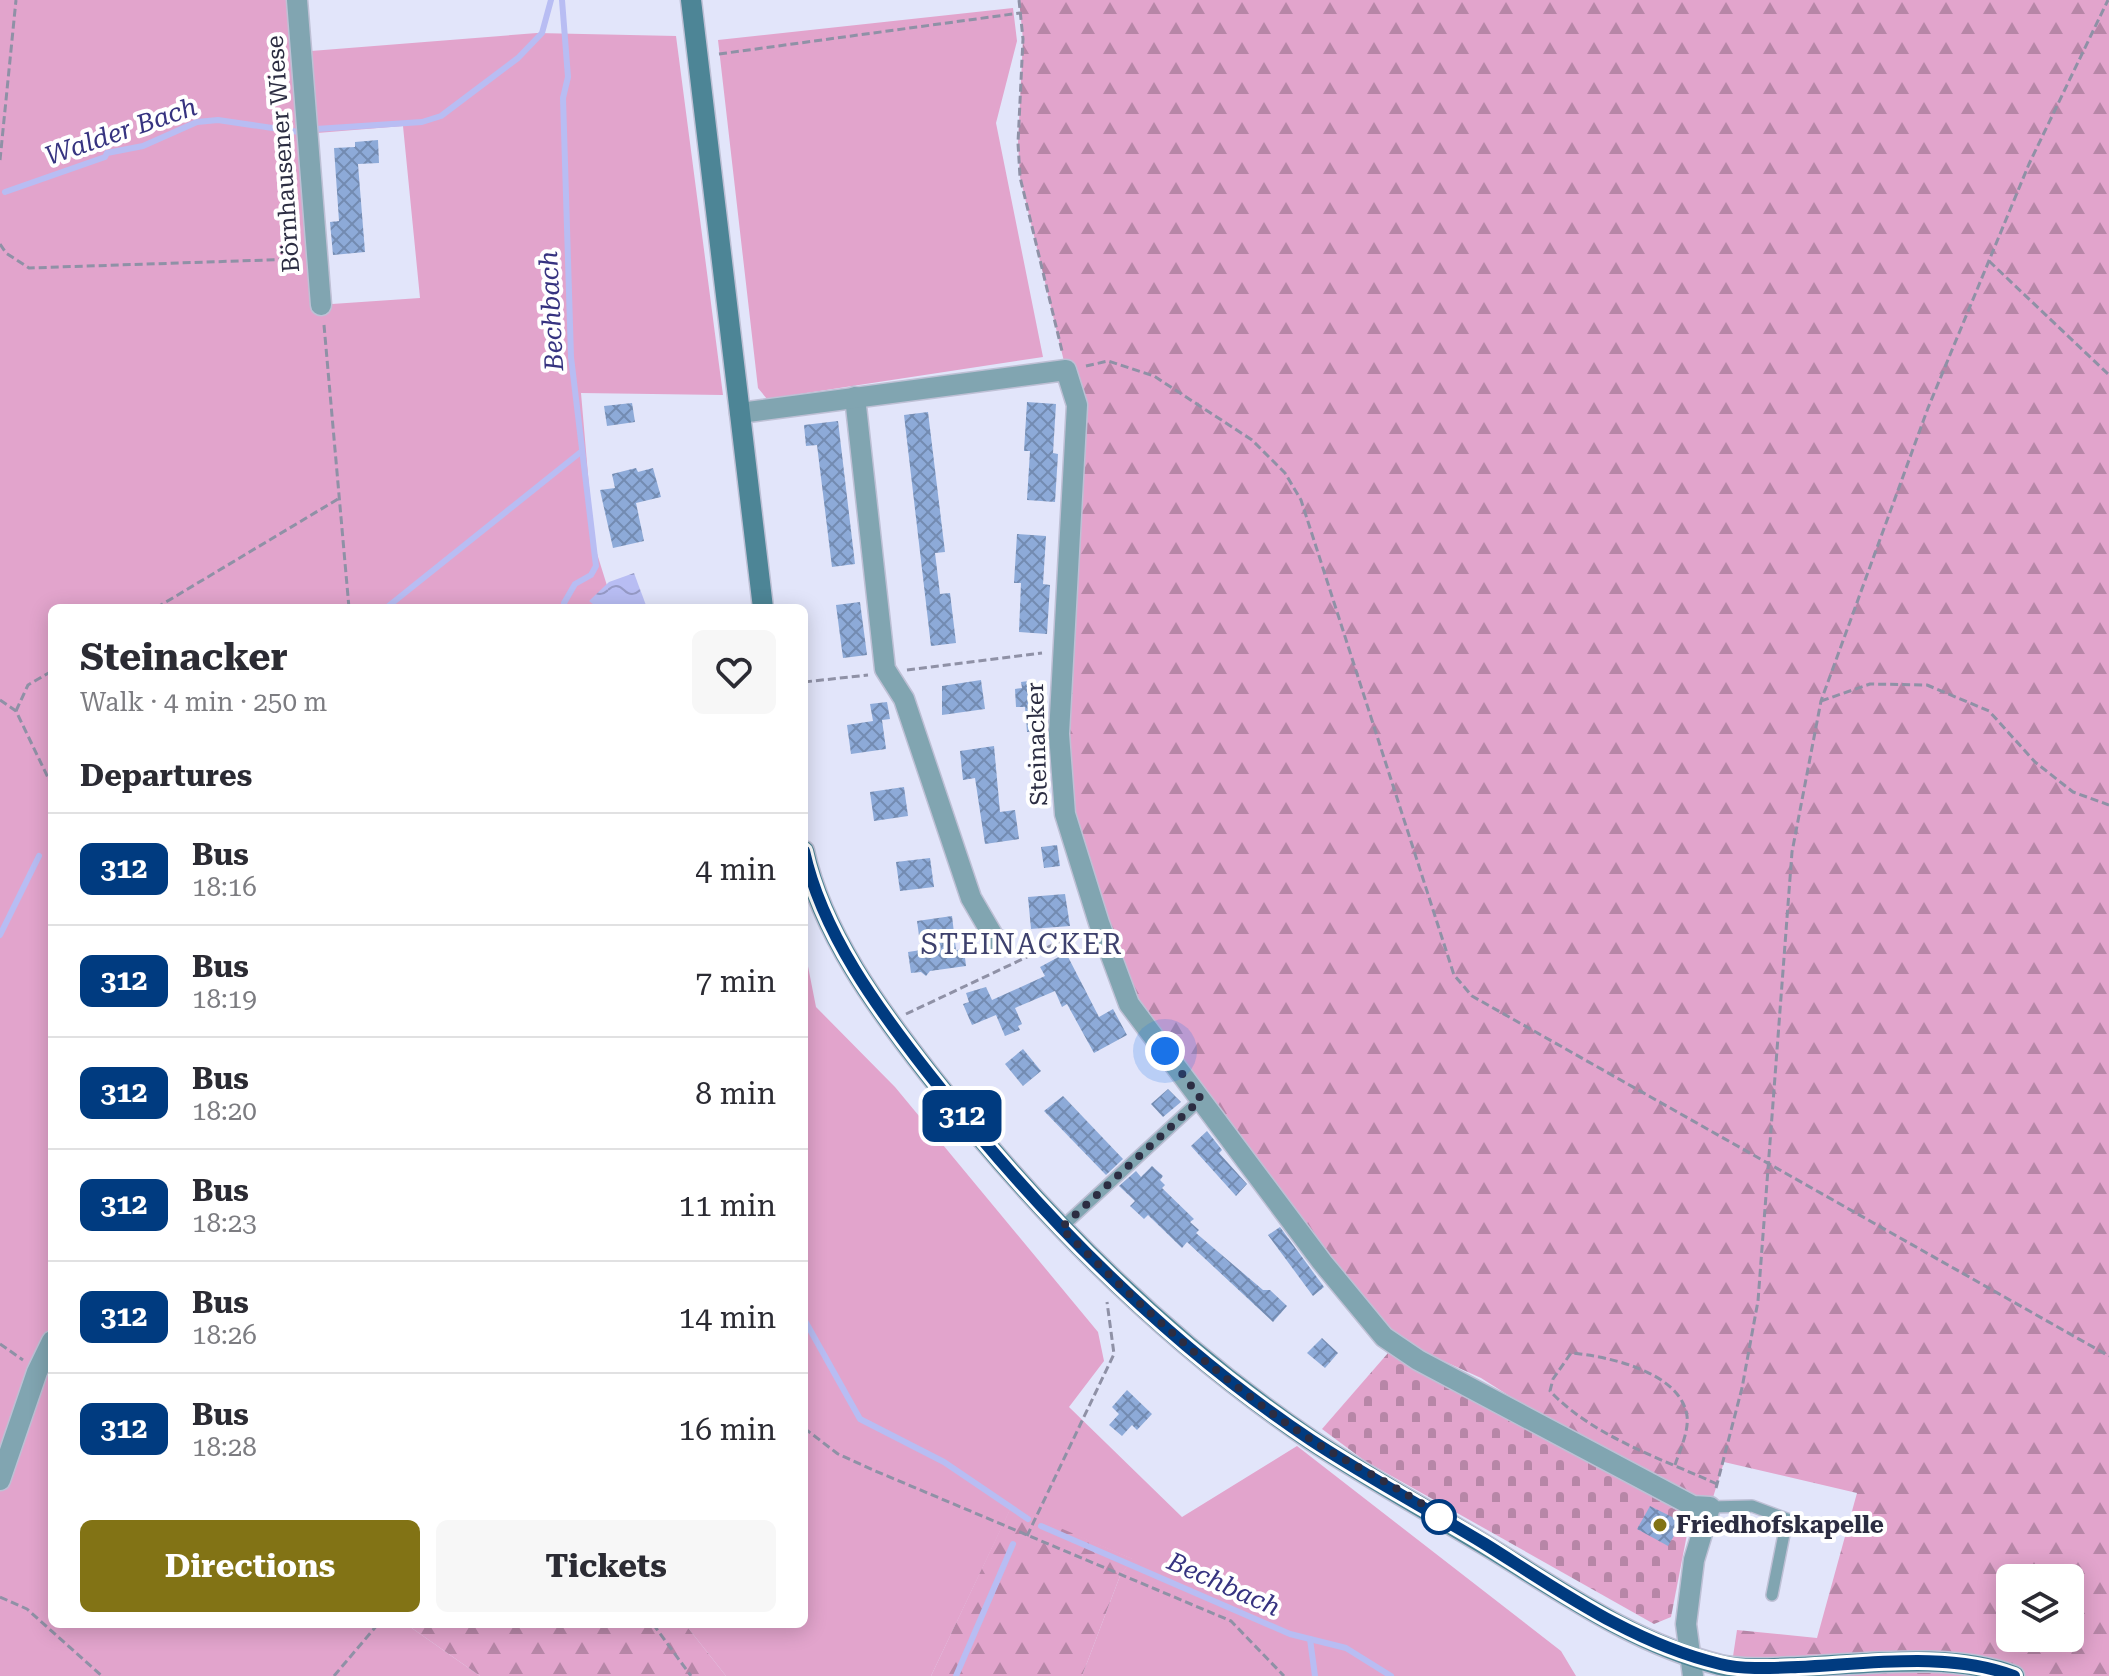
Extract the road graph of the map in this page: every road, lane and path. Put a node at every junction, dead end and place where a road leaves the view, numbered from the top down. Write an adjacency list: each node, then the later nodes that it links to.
1 (16, 0): 8 (path)
2 (297, 0): 10 (street, Börnhausener Wiese)
3 (691, 0): 7 (main road)
4 (1019, 0): 6 (path)
5 (2108, 0): 11 (path)
6 (1020, 13): 7 (path); 13 (path)
7 (699, 57): 16 (main road)
8 (0, 160)
9 (0, 244): 10 (path)
10 (317, 258): 12 (street, Börnhausener Wiese)
11 (1989, 261): 14 (path); 26 (path)
12 (321, 305): 17 (path)
13 (1066, 370): 15 (street); 21 (street, Steinacker); 35 (path)
14 (2109, 375)
15 (855, 397): 16 (street); 23 (street)
16 (740, 413): 20 (main road)
17 (339, 499): 18 (path); 19 (path)
18 (163, 604)
19 (349, 604)
20 (763, 604)
21 (1062, 651): 23 (path); 31 (street, Steinacker)
22 (48, 673): 27 (path)
23 (888, 673): 24 (path); 32 (street)
24 (808, 682)
25 (0, 700): 27 (path)
26 (1821, 701): 29 (path); 35 (path)
27 (16, 711): 28 (path)
28 (48, 778)
29 (2109, 805)
30 (808, 870): 33 (main road)
31 (1099, 923): 33 (path); 34 (street, Steinacker)
32 (999, 946)
33 (888, 1023): 36 (main road)
34 (1201, 1099): 36 (lane); 46 (street, Steinacker)
35 (1766, 1164): 40 (path); 45 (path)
36 (1061, 1228): 37 (main road)
37 (1100, 1267): 47 (path); 54 (main road)
38 (0, 1344): 41 (path)
39 (48, 1349): 41 (street)
40 (2109, 1356)
41 (37, 1372): 44 (street)
42 (808, 1431): 47 (path)
43 (1675, 1465): 43 (path); 45 (path)
44 (0, 1480)
45 (1717, 1484): 46 (path)
46 (1710, 1507): 48 (lane); 54 (street)
47 (1027, 1536): 58 (path)
48 (1772, 1595)
49 (0, 1597): 51 (path)
50 (48, 1628): 55 (path)
51 (48, 1628)
52 (375, 1628): 56 (path)
53 (656, 1628): 57 (path)
54 (1692, 1666): 59 (main road)
55 (102, 1676)
56 (334, 1676)
57 (691, 1676)
58 (1284, 1676)
59 (2014, 1676)

